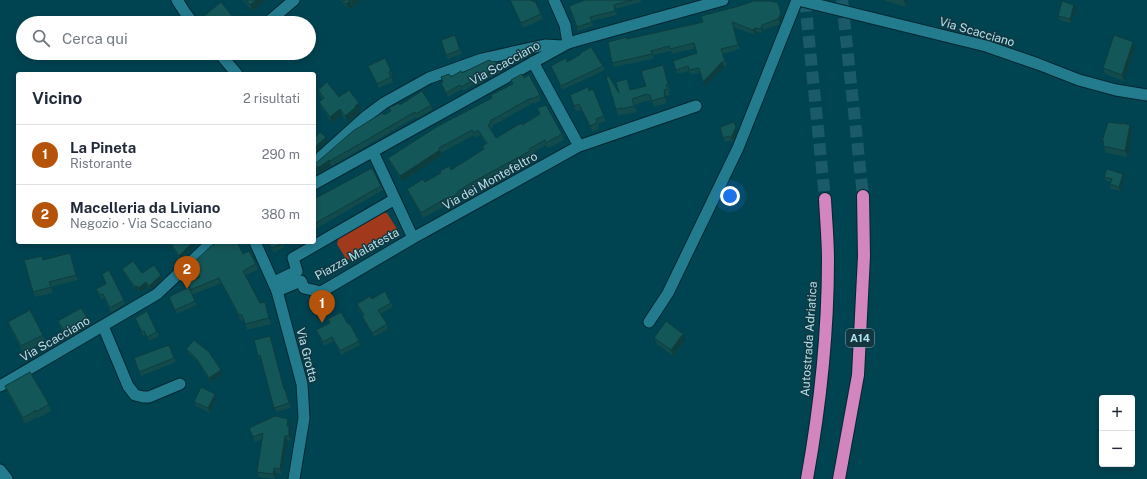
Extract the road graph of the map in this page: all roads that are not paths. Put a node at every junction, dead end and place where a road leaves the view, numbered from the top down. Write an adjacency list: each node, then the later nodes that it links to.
1 (177, 0): 6 (street)
2 (294, 0): 7 (street)
3 (554, 0): 8 (street)
4 (723, 0): 8 (street, Via Scacciano)
5 (797, 0): 12 (street, Via Scacciano); 25 (street, Via Scacciano)
6 (188, 16)
7 (275, 16)
8 (565, 44): 10 (street, Via Scacciano); 16 (street)
9 (225, 60): 11 (street)
10 (533, 62): 14 (street); 15 (street, Via Scacciano)
11 (235, 72)
12 (1147, 95)
13 (696, 106): 14 (street, Via dei Montefeltro)
14 (579, 146): 21 (street, Via dei Montefeltro)
15 (373, 152): 17 (street, Via Scacciano); 19 (street, Piazza Malatesta)
16 (316, 160)
17 (316, 183)
18 (863, 196): 33 (highway, A14)
19 (395, 199): 21 (street, Piazza Malatesta); 24 (street, Piazza Malatesta)
20 (825, 199): 32 (highway, Autostrada Adriatica)
21 (413, 238): 24 (street, Piazza Malatesta)
22 (210, 244): 26 (street, Via Scacciano)
23 (257, 244): 24 (street, Via Grotta)
24 (276, 286): 31 (street, Via Grotta)
25 (648, 322)
26 (103, 326): 27 (street, Via Scacciano); 28 (street, Via Scacciano)
27 (180, 384)
28 (0, 386)
29 (0, 470): 30 (street)
30 (7, 479)
31 (294, 479)
32 (807, 479)
33 (839, 479)

